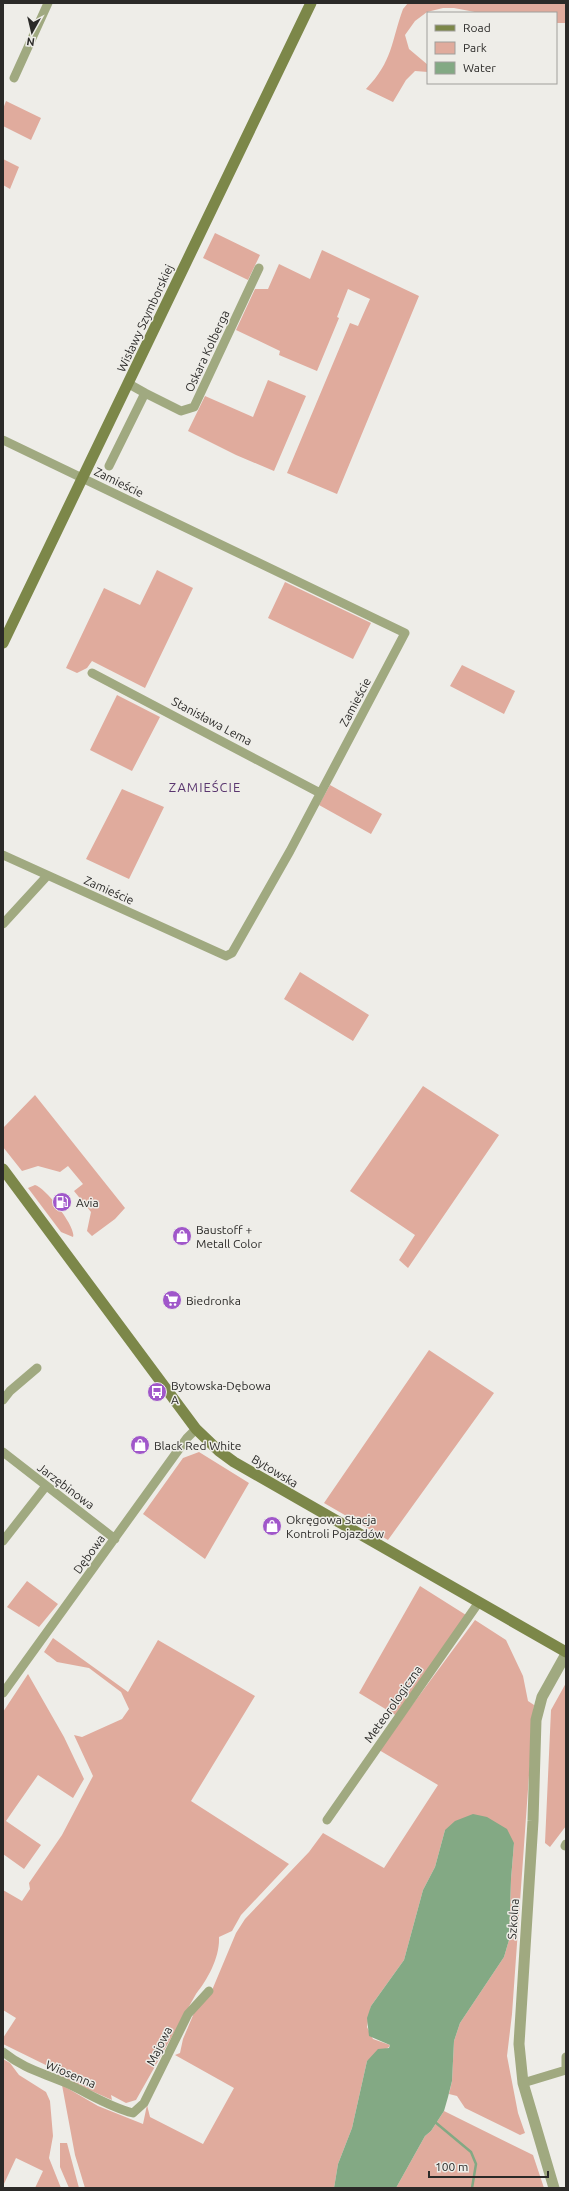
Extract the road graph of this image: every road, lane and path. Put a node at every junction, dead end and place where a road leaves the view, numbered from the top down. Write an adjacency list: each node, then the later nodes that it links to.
1 (48, 3): 3 (street)
2 (311, 3): 5 (main road, Wisławy Szymborskiej)
3 (14, 78)
4 (259, 268): 6 (street, Oskara Kolberga)
5 (128, 384): 6 (street, Oskara Kolberga); 9 (main road, Wisławy Szymborskiej)
6 (145, 393): 8 (street)
7 (3, 440): 9 (street, Zamieście)
8 (109, 466)
9 (83, 478): 10 (main road, Wisławy Szymborskiej); 12 (street, Zamieście)
10 (3, 643)
11 (92, 673): 12 (street, Stanisława Lema)
12 (320, 793): 14 (street, Zamieście)
13 (3, 855): 14 (street, Zamieście)
14 (47, 876): 15 (street)
15 (3, 924)
16 (3, 1169): 19 (main road, Bytowska)
17 (38, 1368): 18 (street)
18 (3, 1400)
19 (196, 1429): 22 (street, Dębowa); 24 (main road, Bytowska)
20 (3, 1452): 21 (street, Jarzębinowa)
21 (46, 1486): 22 (street, Jarzębinowa); 23 (street)
22 (115, 1538): 26 (street, Dębowa)
23 (3, 1541)
24 (479, 1602): 25 (main road, Bytowska); 27 (street, Meteorologiczna)
25 (566, 1653): 33 (street, Szkolna)
26 (3, 1693)
27 (327, 1820)
28 (209, 1991): 34 (street, Majowa)
29 (3, 2052): 34 (street, Wiosenna)
30 (566, 2057): 31 (street)
31 (566, 2066)
32 (566, 2070): 33 (street)
33 (523, 2083): 35 (street, Szkolna)
34 (133, 2113)
35 (554, 2188)

